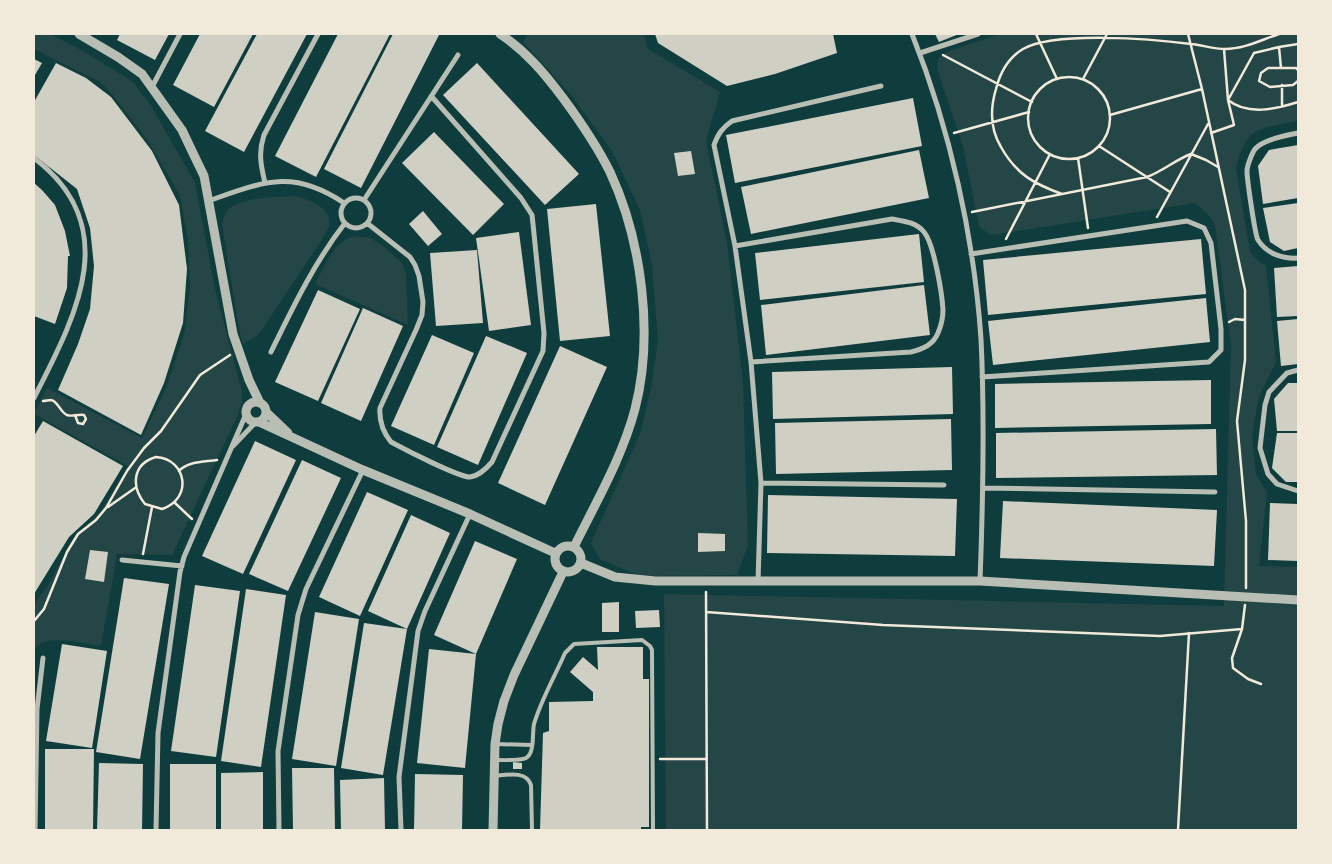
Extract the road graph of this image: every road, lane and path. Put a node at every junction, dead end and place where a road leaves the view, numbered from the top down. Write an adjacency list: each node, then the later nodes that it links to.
1 (79, 34): 28 (street)
2 (180, 34): 28 (street)
3 (318, 34): 49 (street)
4 (500, 34): 97 (street)
5 (912, 34): 18 (street)
6 (978, 34): 16 (street)
7 (1036, 34): 12 (path)
8 (1107, 34): 11 (path)
9 (1188, 34): 13 (path)
10 (1279, 34): 17 (path)
11 (1104, 39): 12 (path); 13 (path); 23 (path)
12 (1040, 43): 22 (path); 25 (path)
13 (1192, 44): 17 (path); 29 (path)
14 (1298, 44): 15 (path)
15 (1279, 46): 20 (path); 31 (path)
16 (932, 49): 18 (street); 25 (path)
17 (1224, 49): 31 (path)
18 (920, 54): 41 (street)
19 (458, 55): 30 (street)
20 (1281, 68): 21 (path); 26 (path)
21 (1298, 70)
22 (1057, 79): 23 (path); 32 (path)
23 (1083, 79): 36 (path)
24 (1298, 81): 26 (path)
25 (997, 84): 32 (path); 37 (path)
26 (1282, 85): 34 (path)
27 (880, 86): 63 (street)
28 (152, 87): 55 (street)
29 (1202, 89): 36 (path); 38 (path)
30 (432, 97): 54 (street); 60 (street)
31 (1228, 100): 34 (path); 39 (path)
32 (1032, 102): 35 (path)
33 (1298, 102): 34 (path)
34 (1282, 106)
35 (1029, 112): 37 (path); 43 (path)
36 (1110, 115): 42 (path)
37 (992, 122): 41 (path); 50 (path)
38 (1208, 124): 39 (path); 44 (path)
39 (1211, 133): 47 (path)
40 (1298, 133): 66 (street)
41 (946, 135): 58 (street)
42 (1099, 146): 46 (path); 48 (path)
43 (1050, 154): 46 (path); 50 (path)
44 (1191, 154): 47 (path); 48 (path); 52 (path)
45 (34, 158): 75 (street)
46 (1078, 158): 51 (path)
47 (1218, 167): 67 (path)
48 (1147, 177): 51 (path); 52 (path)
49 (265, 183): 55 (street); 56 (street)
50 (1035, 183): 53 (path); 57 (path)
51 (1082, 190): 53 (path); 62 (path)
52 (1170, 192): 61 (path)
53 (1062, 194): 57 (path)
54 (364, 200): 56 (street); 60 (street)
55 (208, 202): 69 (street)
56 (344, 203): 59 (street)
57 (1025, 203): 58 (path); 64 (path)
58 (964, 214): 65 (street)
59 (345, 223): 60 (street); 70 (street)
60 (368, 223)
61 (1152, 226): 62 (street); 68 (street)
62 (1089, 236): 64 (street)
63 (734, 246): 71 (street); 71 (street)
64 (1001, 250): 65 (street)
65 (971, 254): 73 (street)
66 (1298, 258)
67 (1245, 320): 68 (path); 107 (path)
68 (1221, 330): 73 (street)
69 (239, 351): 74 (street); 94 (path)
70 (271, 352)
71 (751, 362): 86 (street)
72 (1298, 370): 90 (street)
73 (982, 377): 89 (street)
74 (249, 380): 76 (street); 77 (street)
75 (34, 397): 79 (path)
76 (260, 403): 77 (street); 78 (street)
77 (247, 410): 80 (street); 82 (street)
78 (266, 412): 80 (street); 81 (street)
79 (75, 415): 79 (path)
80 (257, 422): 81 (street); 82 (street)
81 (295, 440): 84 (street)
82 (231, 449): 83 (street)
83 (227, 458): 85 (path); 96 (street)
84 (363, 470): 95 (street); 123 (street)
85 (180, 471): 88 (path); 92 (path)
86 (761, 483): 87 (street); 106 (street)
87 (944, 485)
88 (135, 488): 93 (path); 94 (path)
89 (983, 488): 91 (street); 104 (street)
90 (1298, 491)
91 (1215, 492)
92 (174, 503): 93 (path); 96 (path)
93 (152, 507): 100 (path)
94 (106, 508): 110 (path)
95 (470, 514): 98 (street); 124 (street)
96 (199, 525): 102 (street)
97 (574, 547): 98 (street); 101 (street)
98 (555, 553): 103 (street)
99 (122, 560): 100 (street)
100 (141, 562): 102 (street)
101 (580, 563): 103 (street); 105 (street)
102 (182, 566): 122 (street)
103 (562, 572): 115 (street)
104 (980, 581): 106 (street); 107 (street)
105 (706, 582): 106 (street); 109 (path)
106 (758, 582)
107 (1246, 596): 108 (street); 111 (path)
108 (1298, 600)
109 (706, 612): 112 (path); 118 (path)
110 (34, 621)
111 (1242, 629): 112 (path); 114 (path)
112 (1189, 634): 129 (path)
113 (43, 658): 121 (street)
114 (1261, 684)
115 (495, 744): 116 (lane); 119 (street)
116 (531, 745): 117 (lane); 119 (lane)
117 (652, 759): 118 (path); 127 (lane)
118 (706, 759): 128 (path)
119 (495, 760): 120 (street)
120 (494, 776): 125 (street); 126 (lane)
121 (35, 830)
122 (156, 830)
123 (279, 830)
124 (401, 830)
125 (493, 830)
126 (532, 830)
127 (653, 830)
128 (707, 830)
129 (1178, 830)

